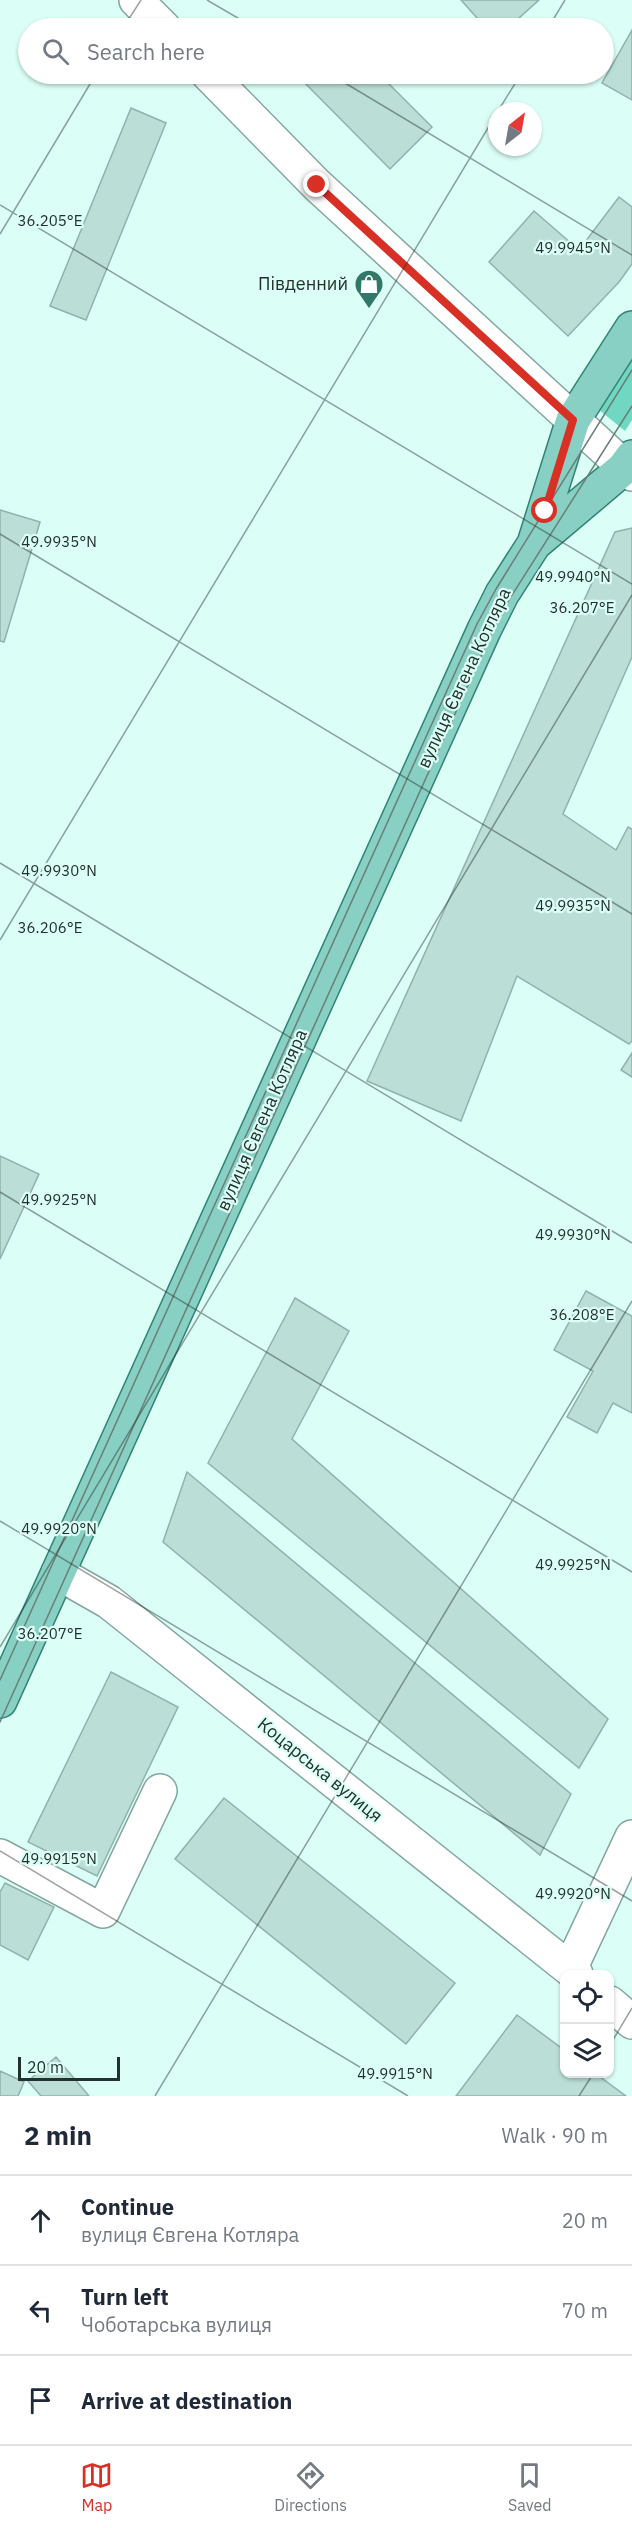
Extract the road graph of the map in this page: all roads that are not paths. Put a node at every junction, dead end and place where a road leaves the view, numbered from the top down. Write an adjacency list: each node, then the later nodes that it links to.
1 (136, 0): 2 (street)
2 (154, 18)
3 (218, 84): 5 (street)
4 (632, 328): 5 (main road, вулиця Євгена Котляра)
5 (573, 420): 6 (street); 7 (main road, вулиця Євгена Котляра)
6 (629, 466): 7 (main road, вулиця Євгена Котляра)
7 (534, 544): 8 (main road, вулиця Євгена Котляра)
8 (58, 1573): 9 (main road, вулиця Євгена Котляра); 13 (street, Коцарська вулиця)
9 (0, 1701)
10 (160, 1791): 12 (street)
11 (632, 1837): 14 (street)
12 (0, 1856)
13 (570, 1970)
14 (574, 1970)
15 (614, 2007): 16 (street)
16 (632, 2022)

